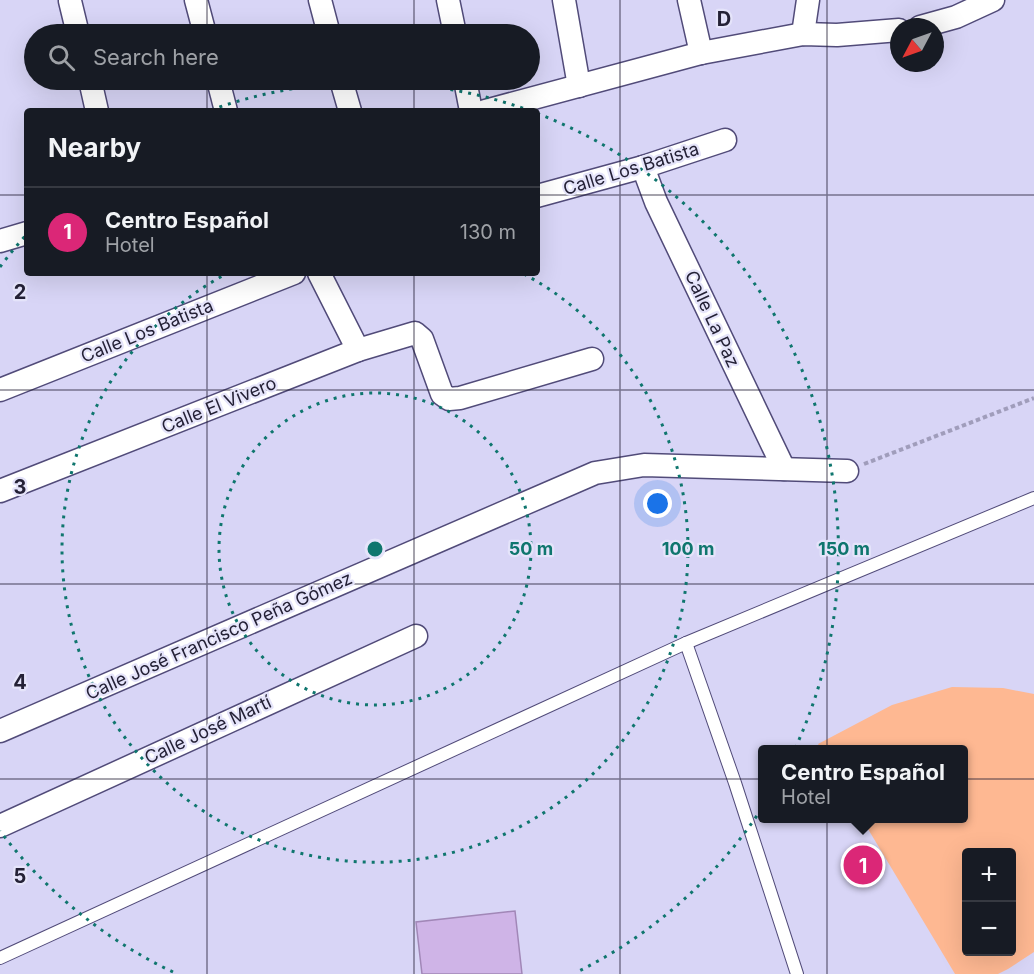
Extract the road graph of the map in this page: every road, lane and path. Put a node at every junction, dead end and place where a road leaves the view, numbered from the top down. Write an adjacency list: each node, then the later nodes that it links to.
1 (196, 0): 12 (street)
2 (320, 0): 13 (street)
3 (448, 0): 14 (street)
4 (564, 0): 18 (street)
5 (689, 0): 17 (street)
6 (808, 0): 16 (street)
7 (993, 0): 9 (street)
8 (70, 1): 11 (street)
9 (951, 9): 10 (street)
10 (936, 18)
11 (76, 24)
12 (202, 24)
13 (326, 24)
14 (453, 24)
15 (890, 31): 16 (street)
16 (803, 34): 17 (street)
17 (701, 53): 18 (street)
18 (579, 86): 27 (street)
19 (92, 90): 23 (street)
20 (221, 90): 24 (street)
21 (344, 90): 25 (street)
22 (467, 90): 26 (street)
23 (96, 108)
24 (225, 108)
25 (349, 108)
26 (470, 108)
27 (495, 108)
28 (725, 140): 29 (street, Calle Los Batista)
29 (643, 167): 30 (street, Calle Los Batista); 39 (street, Calle La Paz)
30 (540, 195)
31 (24, 233): 32 (street)
32 (1, 235)
33 (286, 276): 37 (street, Calle Los Batista)
34 (321, 276): 35 (street)
35 (358, 350): 36 (street, Calle El Vivero); 41 (street, Calle El Vivero)
36 (592, 358)
37 (0, 390)
38 (1034, 398): 40 (path)
39 (784, 469): 40 (street, Calle José Francisco Peña Gómez); 45 (street, Calle José Francisco Peña Gómez)
40 (847, 471)
41 (0, 491)
42 (1034, 498): 44 (lane)
43 (416, 636): 46 (street, Calle José Martí)
44 (686, 642): 47 (lane); 48 (lane)
45 (0, 731)
46 (0, 826)
47 (0, 958)
48 (797, 974)

